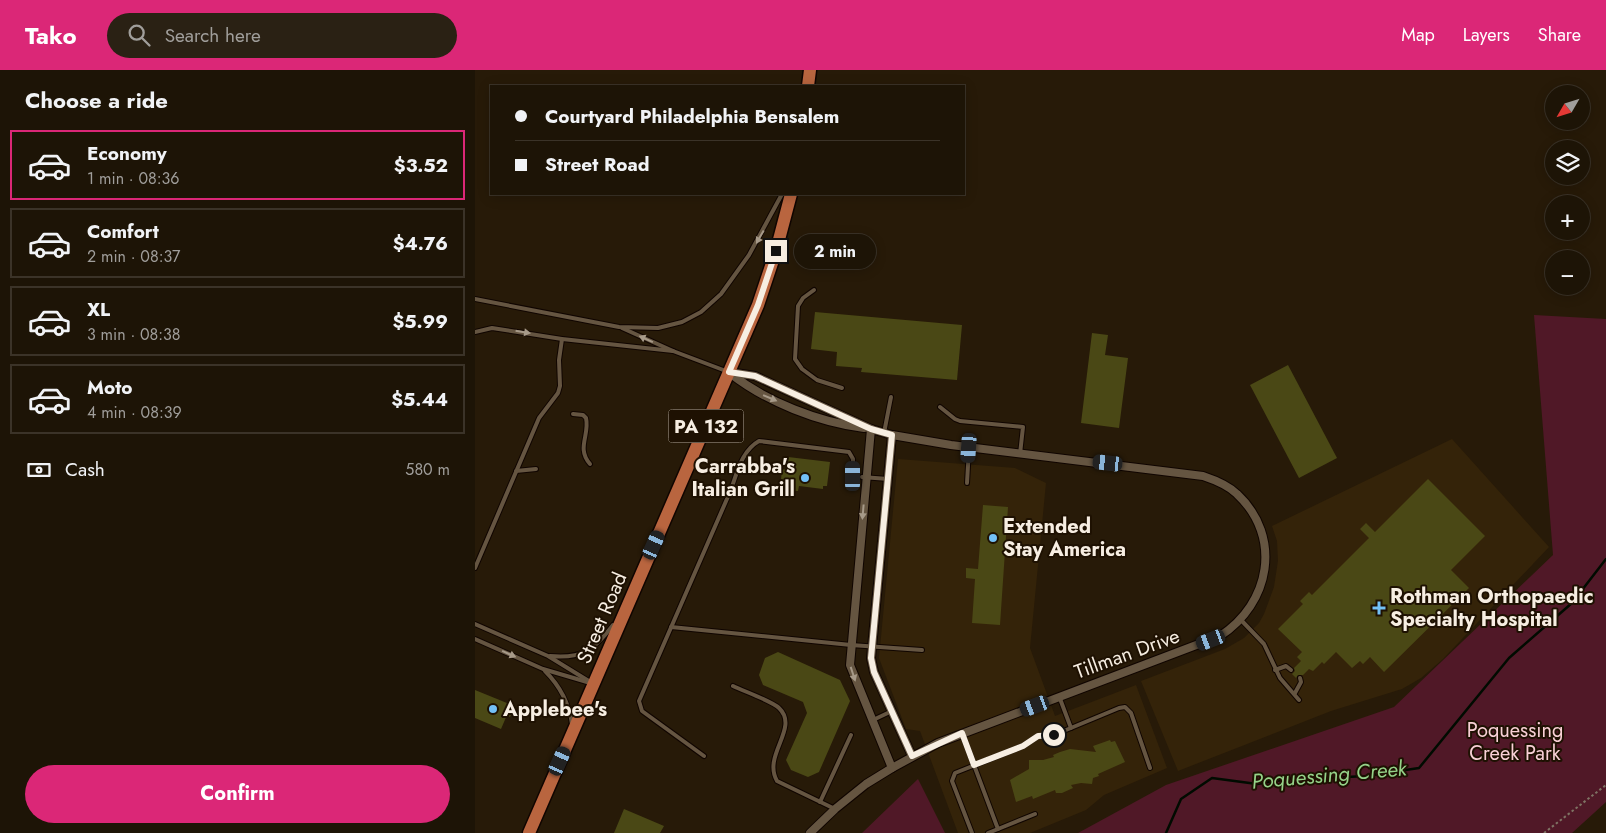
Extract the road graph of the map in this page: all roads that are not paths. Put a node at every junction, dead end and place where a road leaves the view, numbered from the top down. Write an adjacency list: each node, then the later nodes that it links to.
1 (810, 70): 2 (main road)
2 (808, 85)
3 (782, 195): 7 (lane, one-way to 7)
4 (791, 195): 11 (main road, Street Road / PA 132)
5 (814, 290): 12 (lane)
6 (475, 299): 7 (lane)
7 (619, 327): 10 (lane, one-way to 7)
8 (475, 332): 9 (lane, one-way to 9)
9 (561, 339): 10 (lane); 22 (lane)
10 (673, 351): 11 (lane)
11 (729, 372): 16 (street, Tillman Drive); 16 (street, Tillman Drive, one-way to 16); 28 (main road, Street Road / PA 132)
12 (842, 388)
13 (891, 397): 17 (lane)
14 (940, 408): 19 (lane)
15 (573, 414): 20 (lane)
16 (871, 429): 17 (street, Tillman Drive); 24 (street)
17 (888, 434): 18 (street, Tillman Drive); 25 (street)
18 (969, 448): 19 (street, Tillman Drive); 26 (lane)
19 (1020, 454): 29 (street, Tillman Drive)
20 (590, 464)
21 (536, 469): 22 (lane)
22 (516, 471): 27 (lane)
23 (853, 476): 31 (lane)
24 (864, 477): 25 (lane); 33 (street, one-way to 33)
25 (888, 478): 34 (street)
26 (967, 483)
27 (475, 568)
28 (626, 610): 36 (lane); 41 (main road, Street Road / PA 132)
29 (1241, 620): 38 (lane); 44 (street, Tillman Drive)
30 (475, 624): 36 (lane)
31 (671, 627): 33 (lane); 52 (lane)
32 (475, 639): 37 (lane, one-way to 37)
33 (851, 645): 34 (lane); 47 (street, one-way to 47)
34 (871, 646): 35 (lane); 46 (street)
35 (921, 650)
36 (548, 656): 41 (lane)
37 (543, 670): 41 (lane); 49 (lane)
38 (1275, 670): 39 (lane); 43 (lane)
39 (1291, 670)
40 (1300, 678): 43 (lane)
41 (594, 684): 49 (main road, Street Road / PA 132)
42 (733, 686): 57 (lane)
43 (1295, 693): 45 (lane)
44 (1059, 696): 48 (lane); 50 (street, Tillman Drive)
45 (1299, 700)
46 (891, 711): 47 (lane); 53 (street)
47 (872, 721): 55 (street)
48 (1071, 728): 54 (lane); 56 (lane)
49 (573, 732): 61 (main road, Street Road / PA 132)
50 (962, 733): 53 (street, Tillman Drive); 54 (lane)
51 (851, 735): 57 (lane)
52 (704, 756)
53 (912, 756): 55 (street, Tillman Drive)
54 (974, 765): 60 (lane); 63 (lane)
55 (892, 768): 58 (street, Tillman Drive)
56 (1150, 768)
57 (820, 802): 58 (lane)
58 (835, 809): 62 (street, Tillman Drive)
59 (1035, 814): 60 (lane)
60 (998, 829): 64 (lane)
61 (529, 833)
62 (810, 833)
63 (972, 833)
64 (988, 833)

